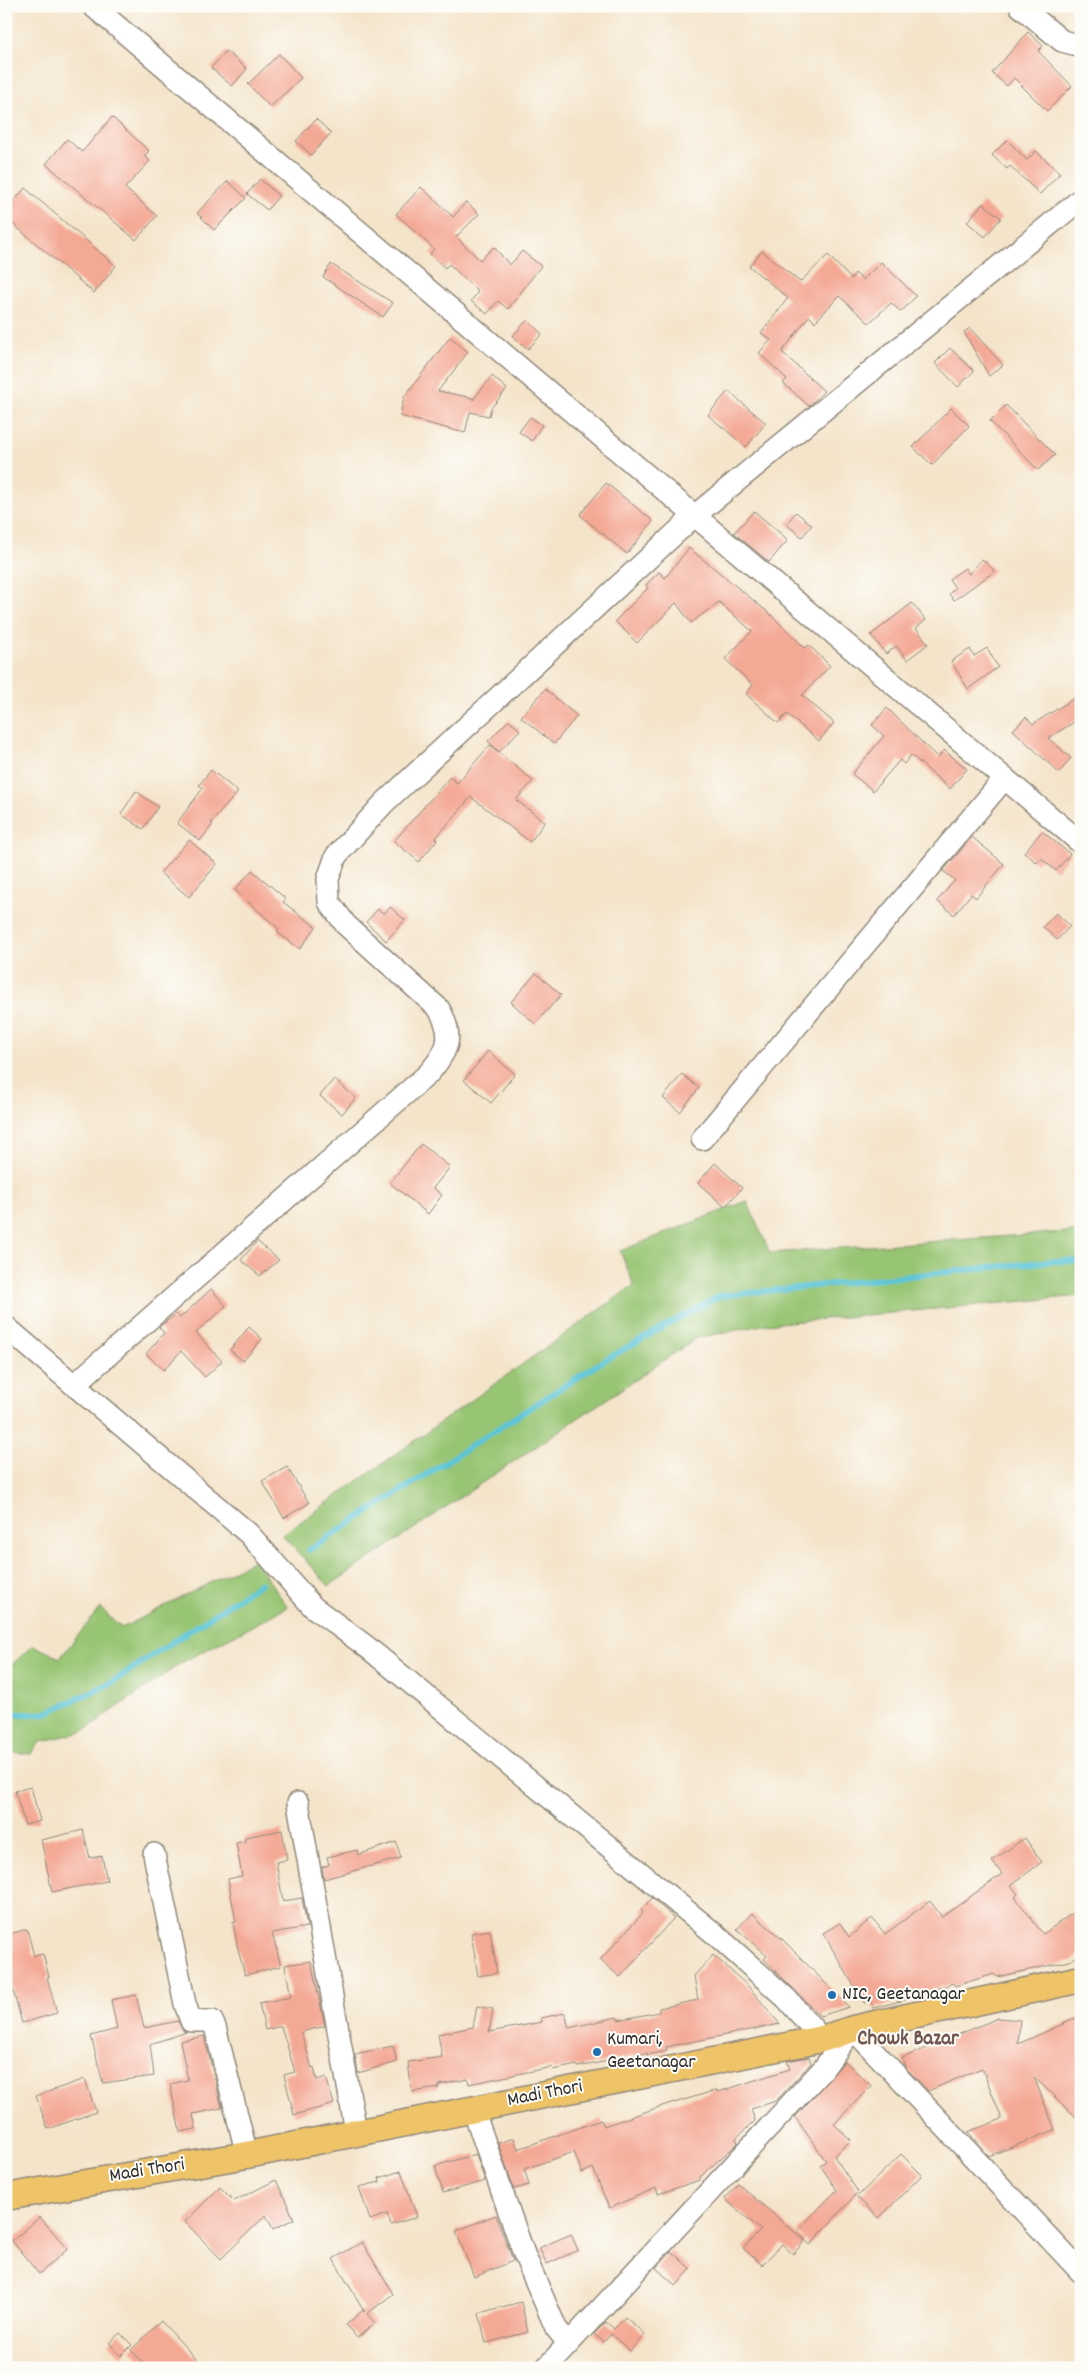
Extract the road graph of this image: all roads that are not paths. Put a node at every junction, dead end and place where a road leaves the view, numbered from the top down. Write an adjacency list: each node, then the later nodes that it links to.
1 (93, 6): 5 (street)
2 (1020, 6): 3 (street)
3 (1081, 46)
4 (1081, 199): 5 (street)
5 (693, 517): 6 (street); 10 (street)
6 (1004, 779): 7 (street); 8 (street)
7 (1081, 844)
8 (702, 1138)
9 (6, 1328): 10 (street)
10 (74, 1385): 15 (street)
11 (298, 1803): 17 (street)
12 (154, 1854): 18 (street)
13 (1081, 1979): 14 (main road, Madi Thori)
14 (853, 2030): 15 (main road, Madi Thori); 20 (street); 21 (street)
15 (822, 2039): 16 (main road, Madi Thori)
16 (473, 2109): 17 (main road, Madi Thori); 21 (street)
17 (356, 2132): 18 (main road, Madi Thori)
18 (248, 2155): 19 (main road, Madi Thori)
19 (6, 2197)
20 (1081, 2272)
21 (568, 2343): 22 (street)
22 (546, 2368)

